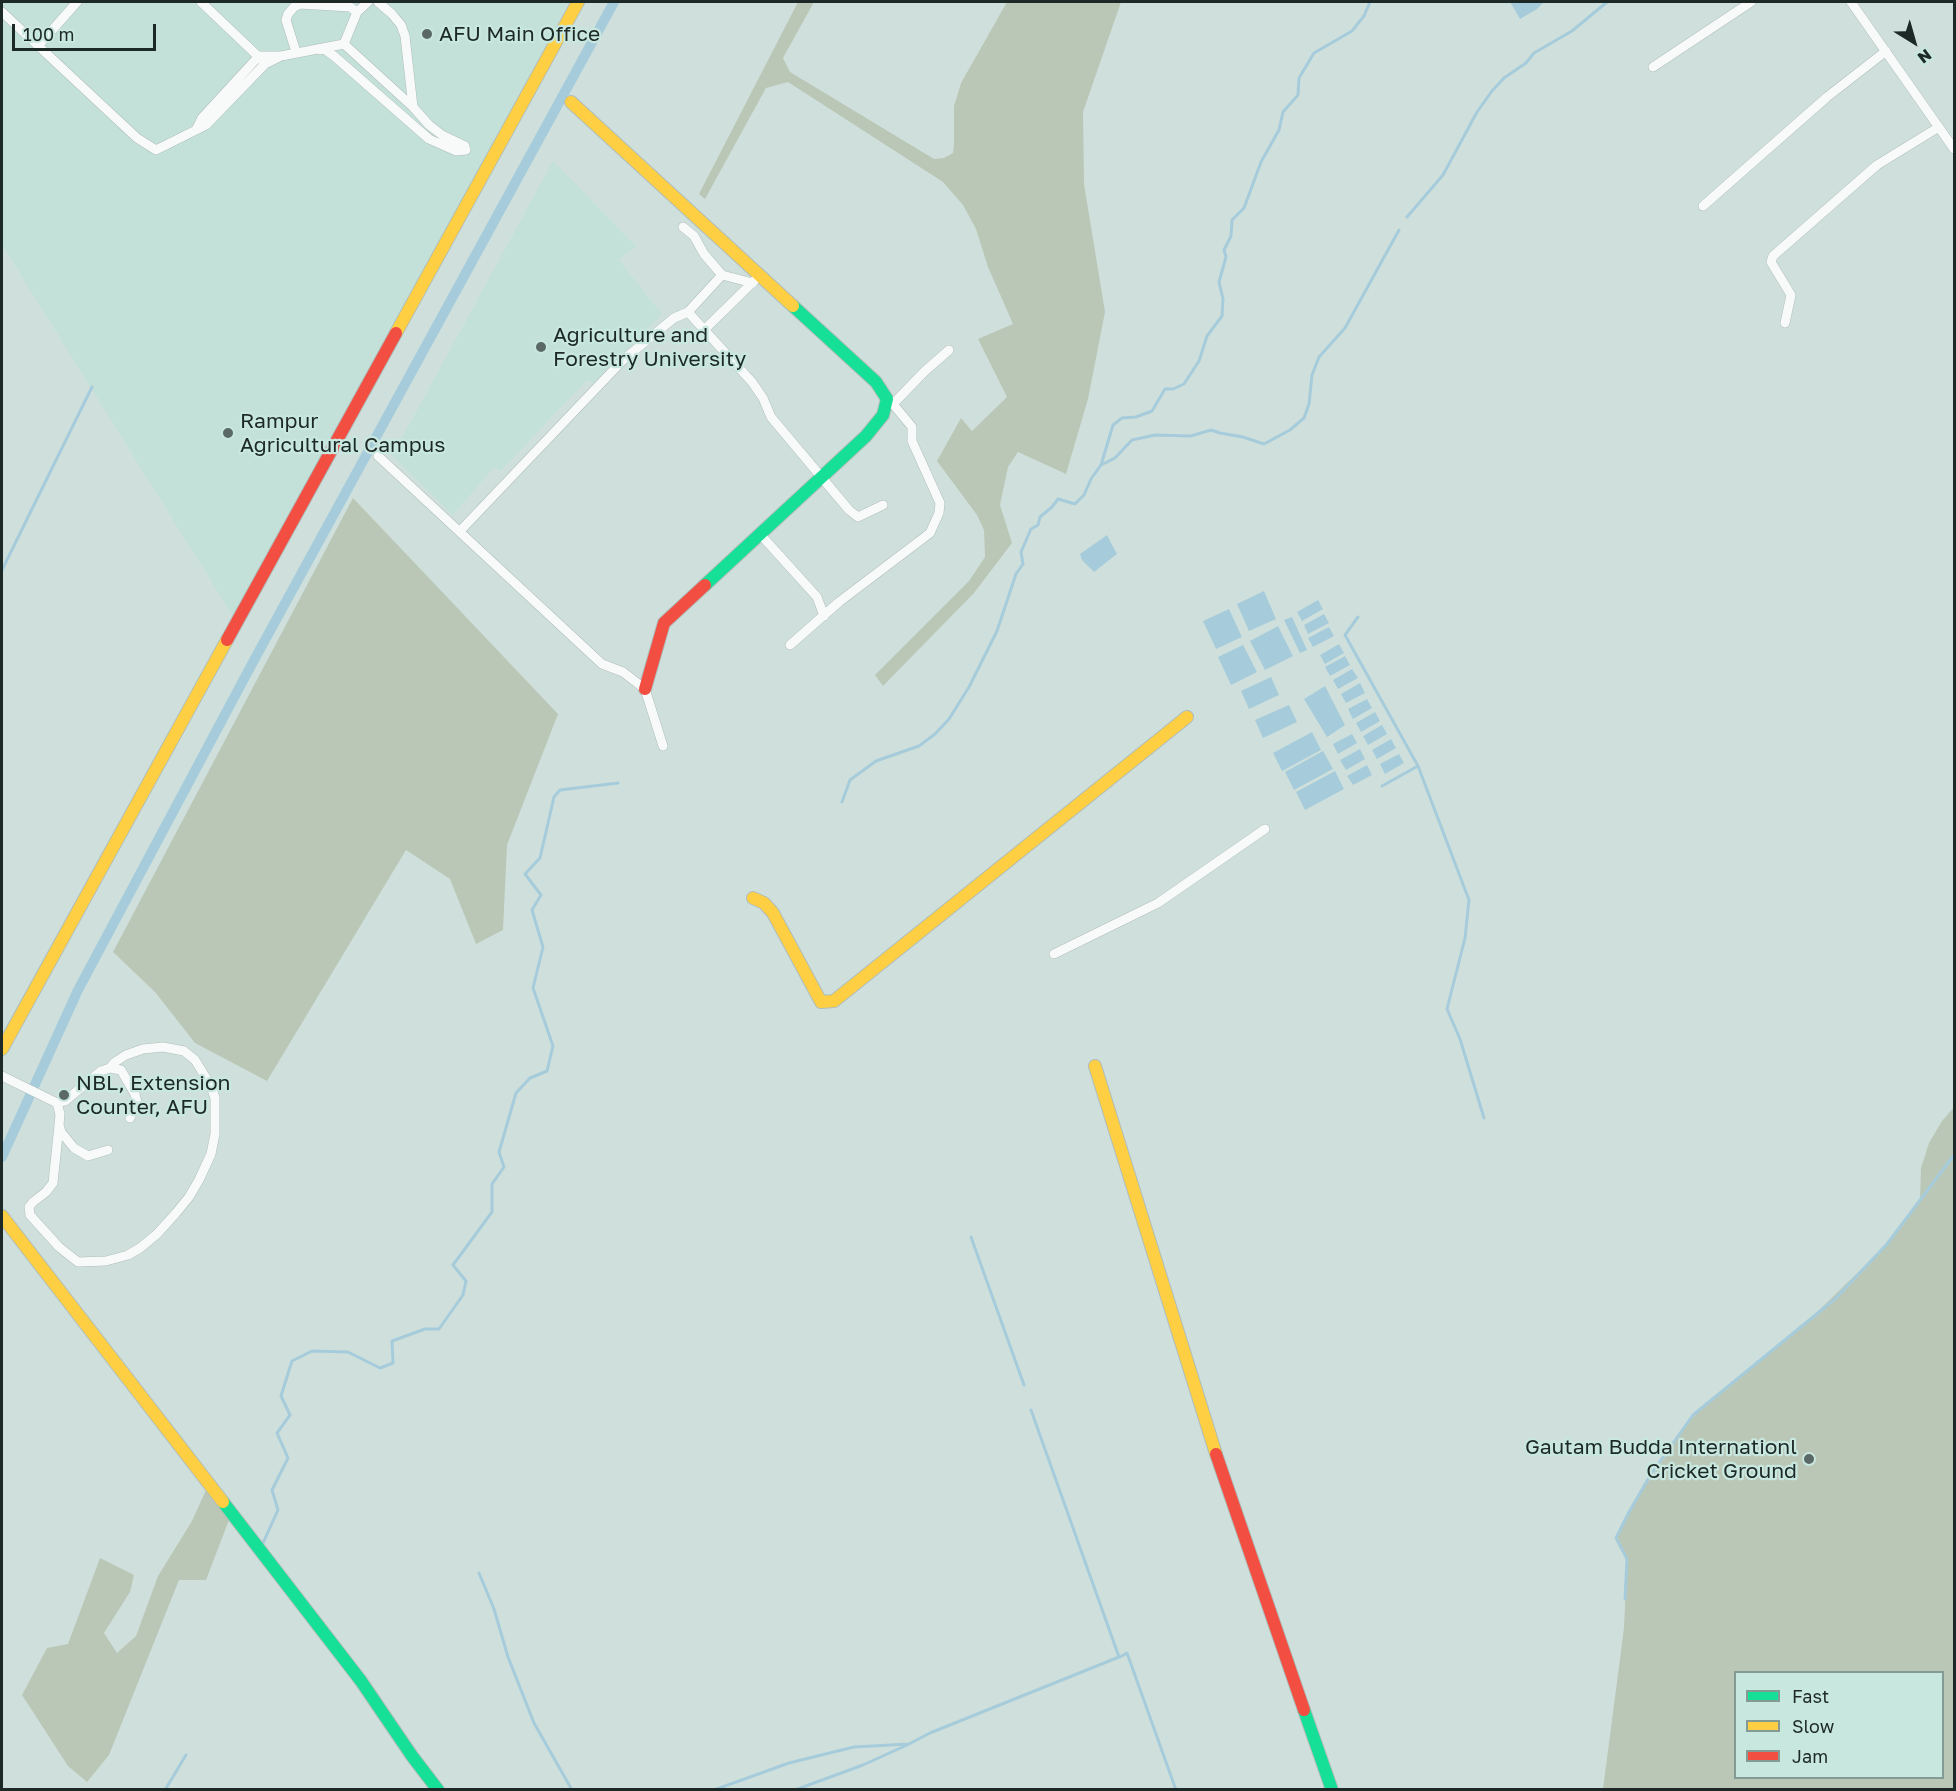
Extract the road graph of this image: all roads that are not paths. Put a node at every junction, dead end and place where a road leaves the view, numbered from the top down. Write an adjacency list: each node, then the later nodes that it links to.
1 (76, 2): 11 (street)
2 (201, 2): 15 (street)
3 (368, 2): 9 (street)
4 (378, 2): 18 (street)
5 (578, 2): 43 (street)
6 (1751, 2): 16 (street)
7 (1851, 2): 13 (street)
8 (2, 12): 11 (street)
9 (357, 12): 10 (street); 14 (street)
10 (344, 44): 12 (street); 18 (street)
11 (39, 45): 15 (street)
12 (309, 51): 14 (street); 18 (street)
13 (1886, 51): 19 (street); 21 (street)
14 (296, 52): 15 (street)
15 (262, 60)
16 (1653, 67)
17 (571, 102): 24 (street)
18 (413, 106)
19 (1939, 127): 20 (street); 26 (street)
20 (1954, 149)
21 (1703, 206)
22 (683, 227): 23 (street)
23 (722, 275): 24 (street); 25 (street)
24 (756, 280): 27 (street); 29 (street)
25 (688, 312): 27 (street); 33 (street)
26 (1785, 323)
27 (705, 329): 31 (street)
28 (949, 350): 29 (street)
29 (890, 402): 31 (street); 35 (street)
30 (378, 456): 33 (street)
31 (821, 477): 32 (street); 34 (street)
32 (883, 505)
33 (460, 531): 37 (street)
34 (759, 534): 35 (street); 37 (street)
35 (824, 616): 36 (street)
36 (790, 645)
37 (645, 689): 39 (street)
38 (1187, 717): 41 (street)
39 (663, 746)
40 (1265, 829): 42 (street)
41 (753, 898)
42 (1054, 954)
43 (2, 1049)
44 (1095, 1066): 53 (street)
45 (110, 1068): 47 (street); 48 (street); 49 (street)
46 (2, 1076): 47 (street)
47 (57, 1103): 49 (street)
48 (130, 1118)
49 (58, 1125): 50 (street)
50 (108, 1150)
51 (2, 1216): 52 (street)
52 (438, 1790)
53 (1332, 1790)

